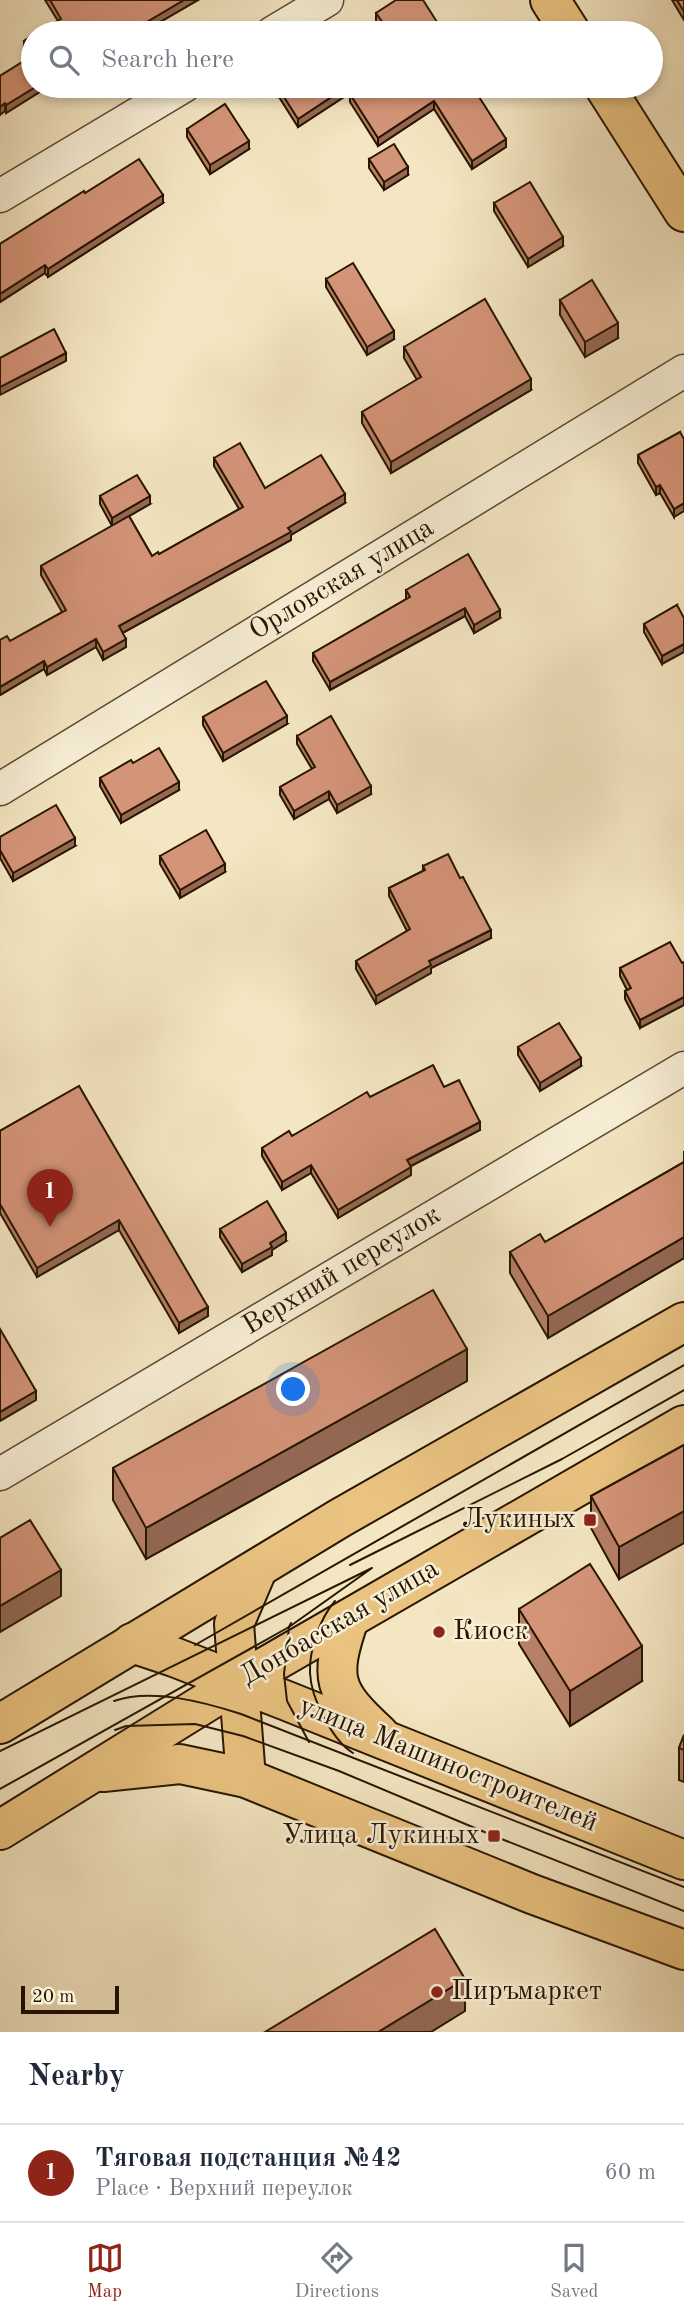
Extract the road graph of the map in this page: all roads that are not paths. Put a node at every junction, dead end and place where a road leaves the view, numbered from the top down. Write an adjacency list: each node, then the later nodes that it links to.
1 (327, 0): 3 (street)
2 (550, 0): 4 (main road)
3 (292, 21)
4 (563, 21)
5 (164, 98): 7 (street)
6 (612, 98): 8 (main road)
7 (0, 196)
8 (684, 212)
9 (684, 371): 10 (street, Орловская улица)
10 (0, 789)
11 (684, 1068): 14 (street, Верхний переулок)
12 (684, 1322): 15 (main road)
13 (684, 1425): 16 (main road, Донбасская улица)
14 (0, 1474)
15 (257, 1570): 17 (main road); 18 (main road)
16 (349, 1619): 18 (main road, Донбасская улица); 20 (main road)
17 (132, 1643): 18 (main road, улица Машиностроителей); 19 (main road)
18 (239, 1682): 20 (main road, улица Машиностроителей); 21 (main road, Донбасская улица); 22 (main road)
19 (0, 1724)
20 (388, 1742): 24 (main road, улица Машиностроителей)
21 (94, 1773): 22 (main road); 23 (main road, Донбасская улица)
22 (246, 1778): 25 (main road)
23 (0, 1830)
24 (684, 1860)
25 (684, 1951)

